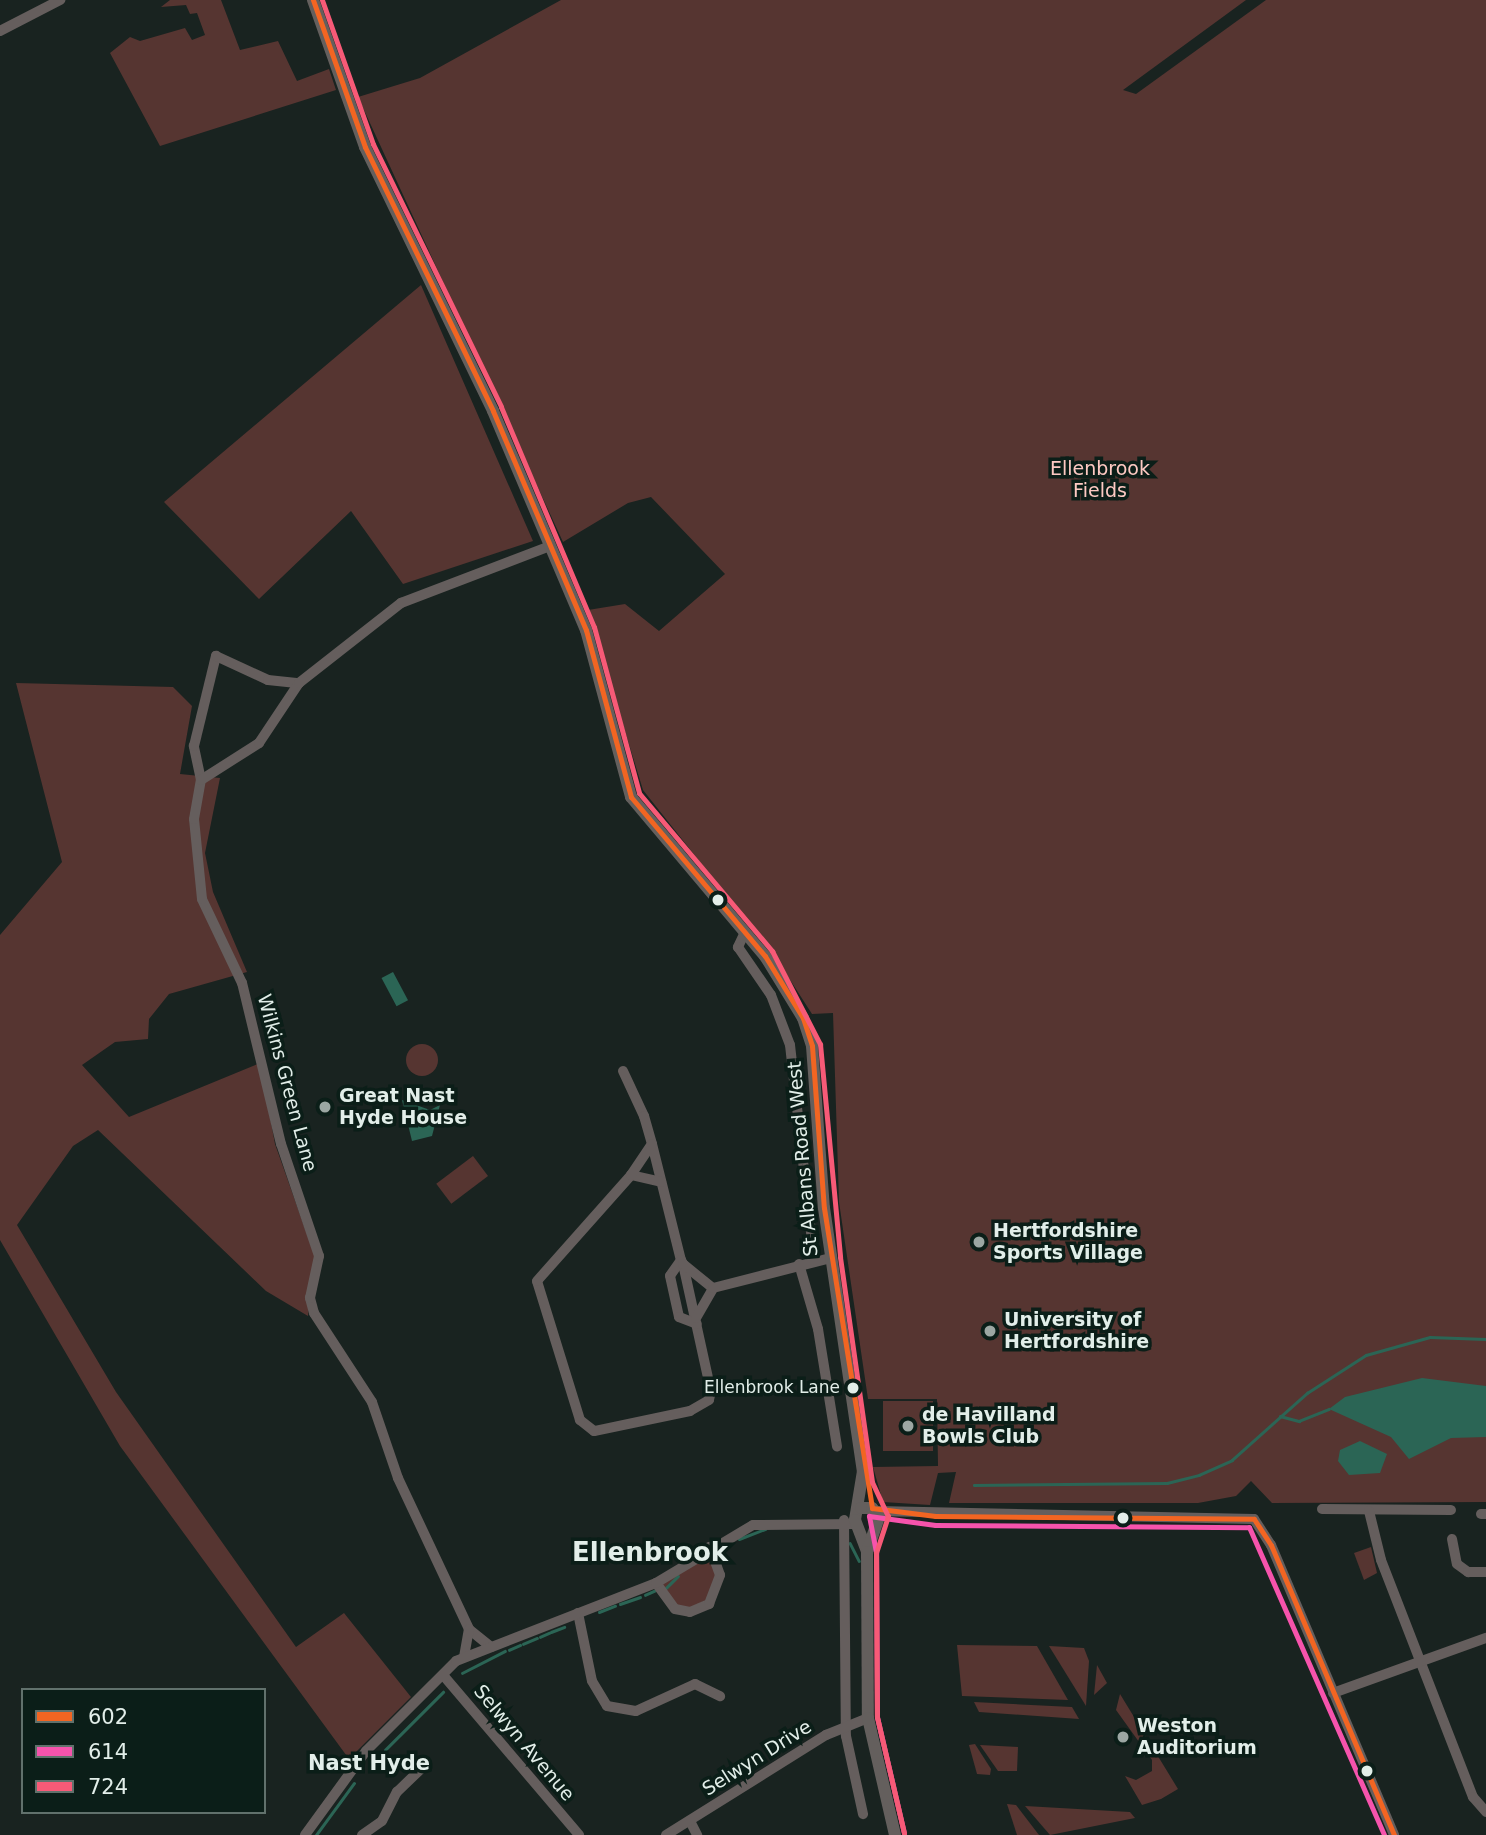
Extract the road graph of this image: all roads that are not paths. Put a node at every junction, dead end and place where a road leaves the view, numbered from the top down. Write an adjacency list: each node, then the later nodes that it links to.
1 (60, 0): 3 (street)
2 (313, 0): 4 (main road, St Albans Road West)
3 (0, 31)
4 (550, 546): 5 (street); 7 (main road, St Albans Road West)
5 (299, 683): 6 (street); 6 (street)
6 (201, 780): 28 (street, Wilkins Green Lane)
7 (745, 932): 12 (main road, St Albans Road West); 13 (street, St Albans Road West)
8 (623, 1071): 9 (street)
9 (652, 1144): 10 (street); 11 (street)
10 (631, 1175): 11 (street); 17 (street)
11 (661, 1182): 14 (street)
12 (831, 1258): 13 (street); 22 (main road, St Albans Road West)
13 (814, 1260): 15 (street)
14 (682, 1262): 16 (street); 17 (street)
15 (799, 1264): 16 (street); 18 (street)
16 (713, 1288): 17 (street)
17 (696, 1321)
18 (837, 1446)
19 (1322, 1509): 21 (street)
20 (1451, 1510): 21 (street)
21 (1369, 1511): 31 (street)
22 (864, 1519): 24 (street); 34 (street); 36 (main road, St Albans Road West); 37 (street, St Albans Road West)
23 (1452, 1539): 25 (street)
24 (710, 1547): 26 (street); 26 (street)
25 (1486, 1572)
26 (656, 1583): 27 (street)
27 (578, 1613): 30 (street); 35 (street)
28 (469, 1629): 30 (street, Wilkins Green Lane); 32 (street)
29 (1486, 1637): 31 (street)
30 (491, 1647): 32 (street)
31 (1422, 1656): 34 (street); 39 (street)
32 (464, 1657): 33 (street)
33 (443, 1675): 42 (street); 44 (street, Selwyn Avenue)
34 (1333, 1693): 48 (street)
35 (720, 1696)
36 (868, 1718): 37 (street, Selwyn Drive); 47 (main road, St Albans Road West)
37 (846, 1724): 40 (street, St Albans Road West); 41 (street, Selwyn Drive)
38 (424, 1766): 43 (street)
39 (1486, 1812)
40 (863, 1814)
41 (690, 1821): 45 (street, Selwyn Drive); 46 (street)
42 (305, 1835)
43 (362, 1835)
44 (579, 1835)
45 (666, 1835)
46 (697, 1835)
47 (895, 1835)
48 (1394, 1835)

